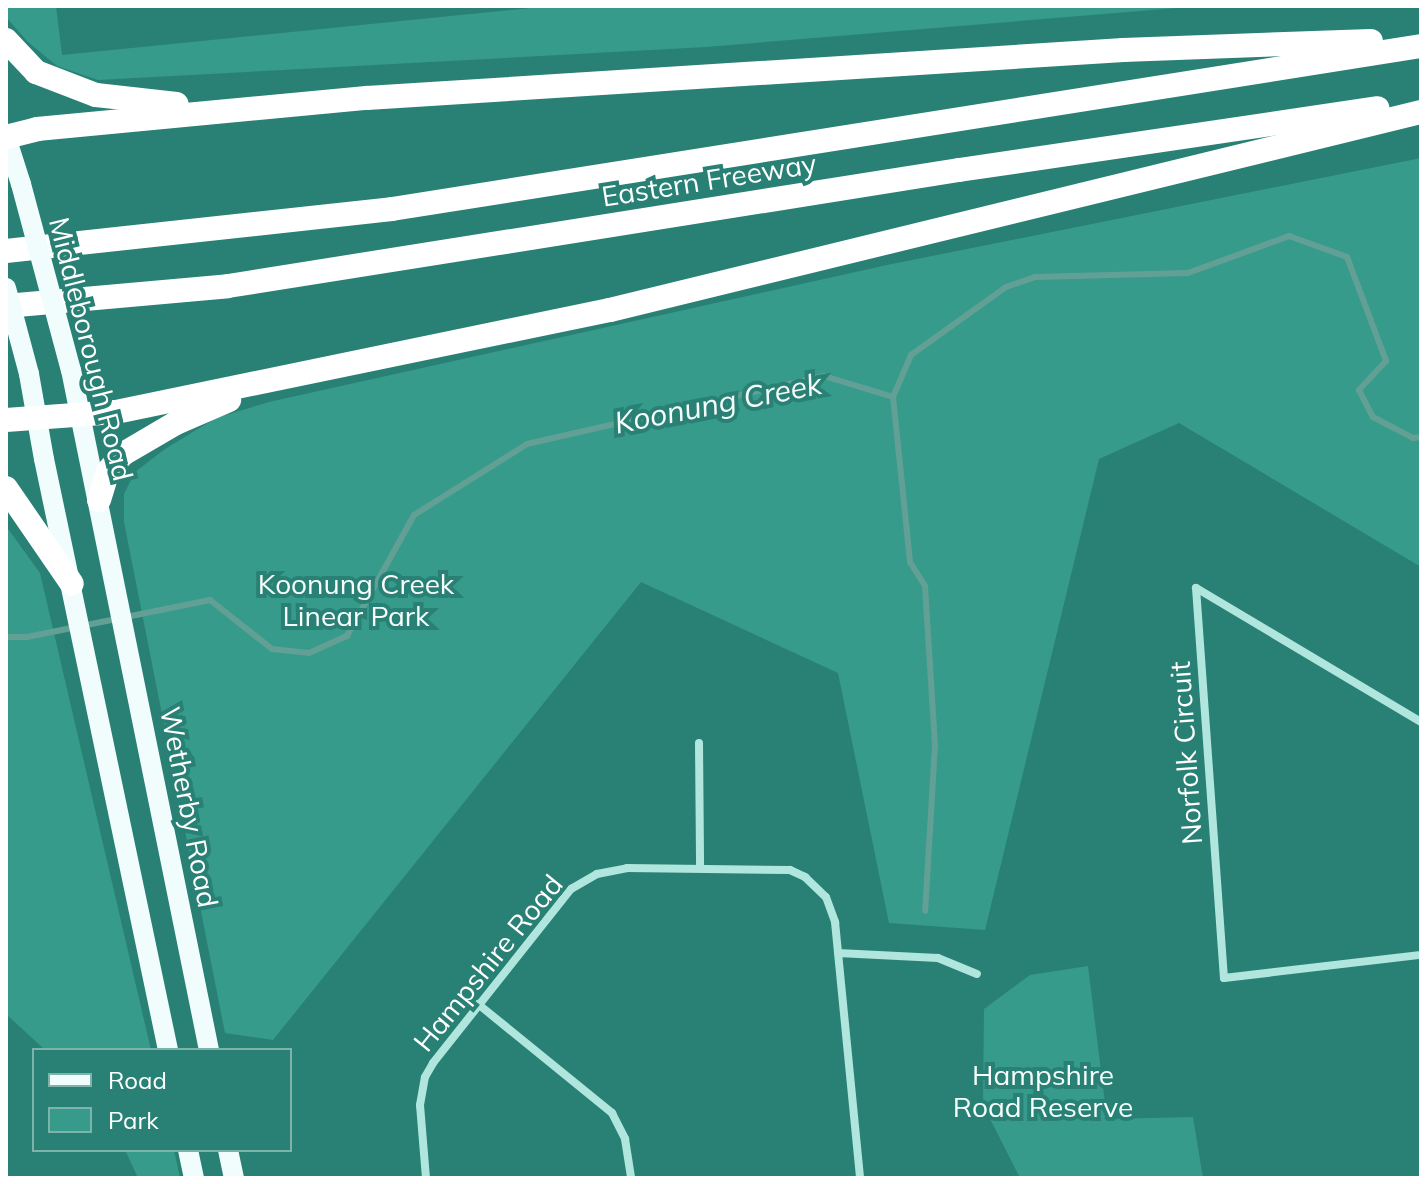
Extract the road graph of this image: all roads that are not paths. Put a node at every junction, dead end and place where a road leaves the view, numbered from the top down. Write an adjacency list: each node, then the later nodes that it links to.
1 (1421, 39): 5 (highway)
2 (6, 40): 5 (highway)
3 (1421, 46): 8 (highway, Eastern Freeway)
4 (1421, 102): 10 (highway, Eastern Freeway)
5 (227, 109): 7 (highway)
6 (1421, 112): 11 (highway)
7 (6, 137): 12 (main road, Middleborough Road, bridge)
8 (6, 251)
9 (6, 288): 14 (main road, bridge)
10 (6, 306)
11 (323, 370): 12 (highway); 16 (highway)
12 (81, 415): 14 (highway); 16 (main road, Middleborough Road)
13 (6, 420): 14 (highway)
14 (36, 420): 18 (main road)
15 (6, 488): 18 (highway)
16 (99, 500): 17 (main road, Middleborough Road)
17 (115, 576): 27 (main road, Wetherby Road)
18 (72, 584): 26 (main road)
19 (1421, 722): 23 (street, Norfolk Circuit)
20 (699, 743): 21 (street)
21 (700, 868): 22 (street, Hampshire Road); 25 (street, Hampshire Road)
22 (838, 953): 24 (street); 34 (street, Hampshire Road)
23 (1421, 955)
24 (977, 974)
25 (478, 1004): 32 (street, Hampshire Road); 33 (street)
26 (168, 1048)
27 (209, 1048)
28 (188, 1152): 30 (main road)
29 (228, 1152): 31 (main road)
30 (194, 1178)
31 (234, 1178)
32 (426, 1178)
33 (631, 1178)
34 (860, 1178)

